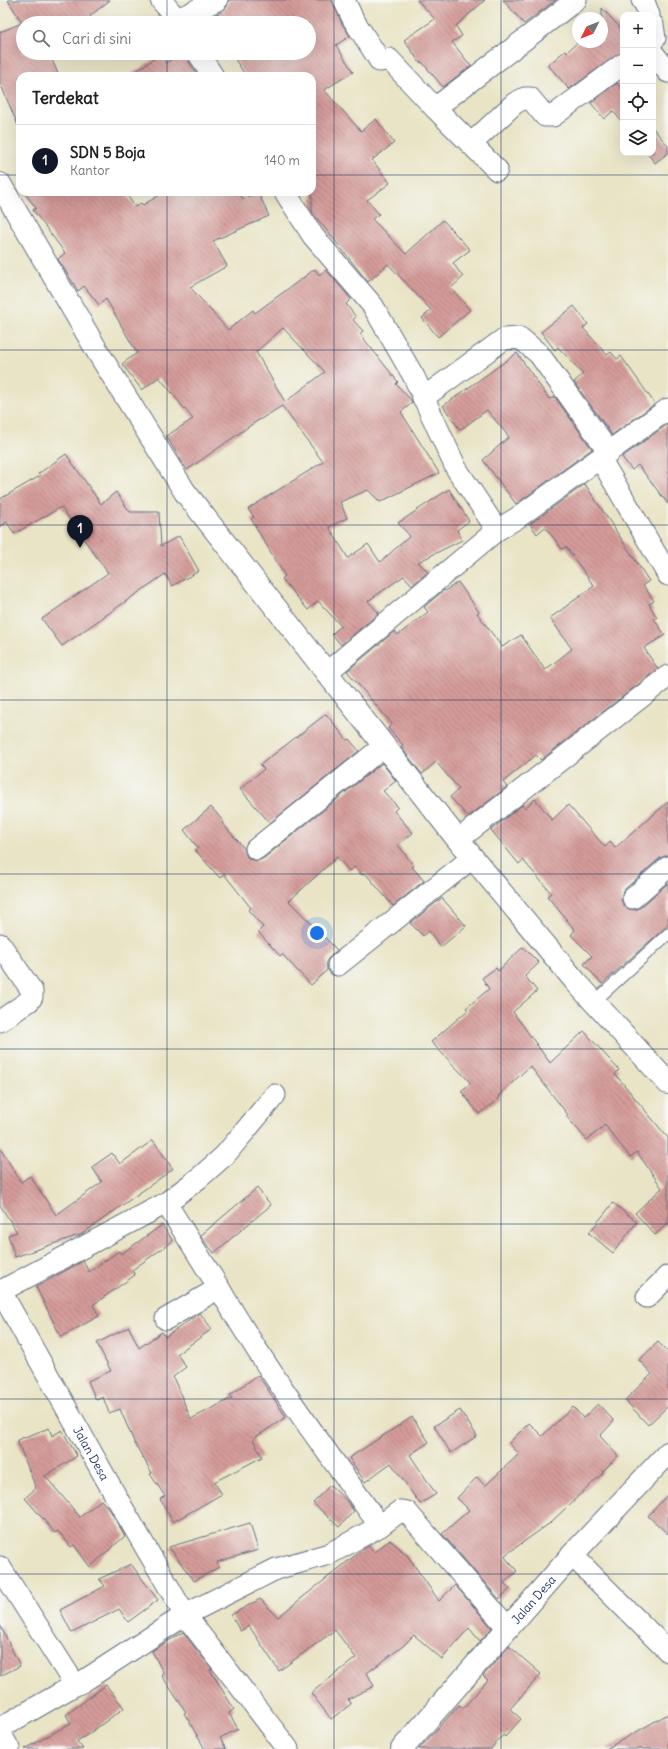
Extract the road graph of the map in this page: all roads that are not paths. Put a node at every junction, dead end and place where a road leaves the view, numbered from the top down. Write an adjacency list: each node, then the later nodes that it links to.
1 (162, 0): 5 (street)
2 (217, 0): 6 (street)
3 (344, 0): 12 (street)
4 (576, 0): 12 (street)
5 (175, 16)
6 (188, 16)
7 (656, 57): 11 (street)
8 (202, 60): 10 (street)
9 (620, 66): 13 (street)
10 (210, 72)
11 (668, 72)
12 (435, 108): 13 (street)
13 (471, 144): 14 (street)
14 (497, 170)
15 (0, 184): 22 (street)
16 (288, 196): 17 (street)
17 (423, 398): 19 (street); 20 (street)
18 (668, 409): 19 (street)
19 (604, 455): 20 (street); 21 (street)
20 (497, 530): 22 (street)
21 (668, 575)
22 (326, 673): 24 (street)
23 (668, 676): 25 (street)
24 (384, 746): 25 (street); 26 (street)
25 (458, 840): 27 (street)
26 (256, 850)
27 (472, 858): 32 (street); 33 (street)
28 (668, 867): 29 (street)
29 (632, 898)
30 (668, 934): 33 (lane)
31 (0, 944): 34 (street)
32 (338, 965)
33 (594, 1002): 35 (street)
34 (0, 1021)
35 (668, 1084)
36 (275, 1095): 37 (street)
37 (166, 1203): 39 (street); 40 (street)
38 (668, 1276): 41 (street)
39 (219, 1288): 42 (street); 44 (street)
40 (0, 1291): 47 (street, Jalan Desa)
41 (647, 1296)
42 (166, 1319)
43 (668, 1453): 45 (street, Jalan Desa)
44 (380, 1526): 47 (street); 48 (street)
45 (572, 1555): 48 (street, Jalan Desa); 49 (street)
46 (5, 1574): 50 (street)
47 (185, 1615): 50 (street); 54 (street, Jalan Desa)
48 (508, 1628): 55 (street, Jalan Desa)
49 (668, 1651)
50 (75, 1685): 51 (street)
51 (0, 1728)
52 (0, 1732): 53 (street)
53 (9, 1749)
54 (288, 1749)
55 (402, 1749)

